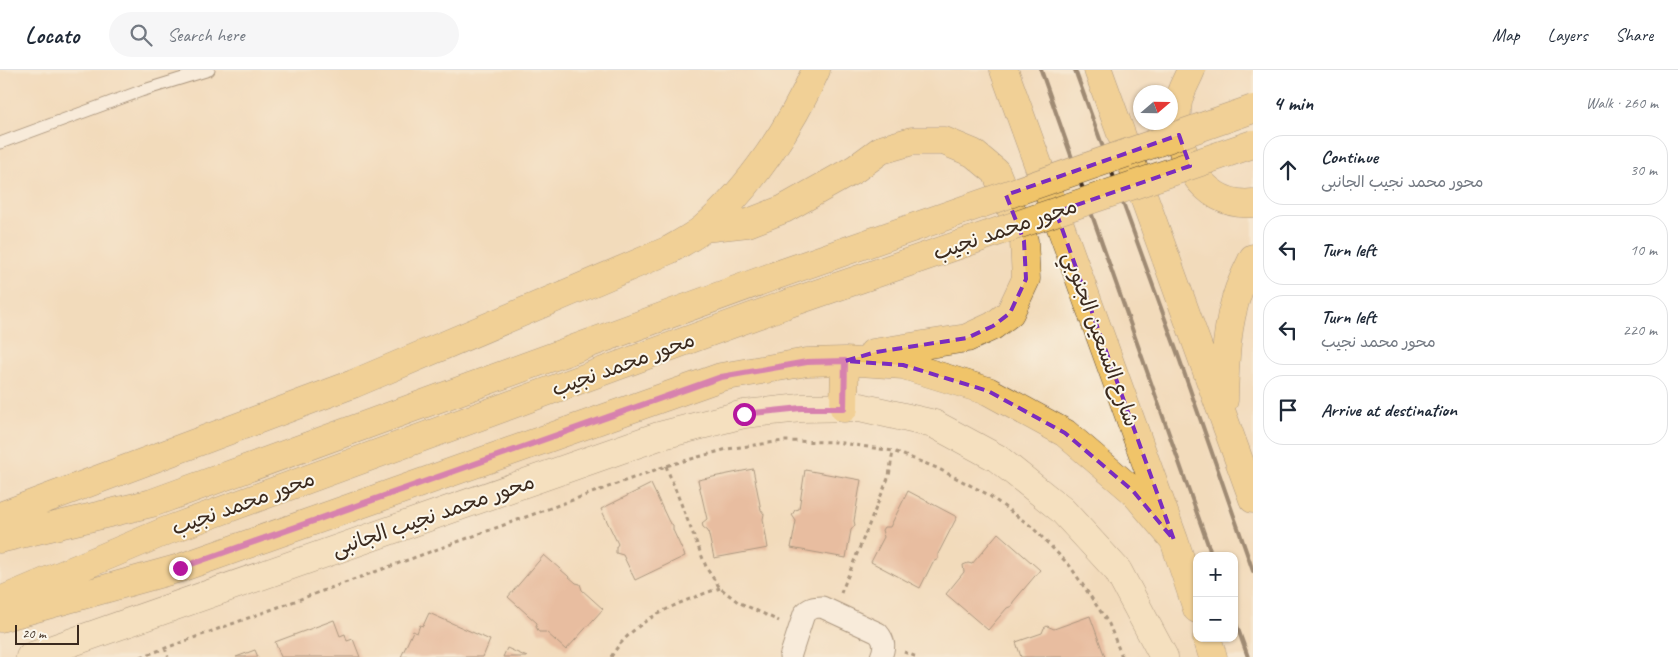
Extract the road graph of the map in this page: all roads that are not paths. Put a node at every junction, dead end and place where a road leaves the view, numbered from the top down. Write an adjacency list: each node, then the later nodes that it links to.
1 (209, 70): 7 (lane)
2 (816, 70): 10 (main road)
3 (1004, 70): 18 (main road, شارع التسعين الجنوبي)
4 (1098, 70): 14 (main road)
5 (1191, 70): 9 (main road)
6 (1253, 109): 17 (main road, محور محمد نجيب, bridge)
7 (0, 144)
8 (1253, 144): 20 (main road, محور محمد نجيب, bridge)
9 (1253, 203)
10 (704, 228): 12 (main road); 16 (main road)
11 (1253, 258): 14 (main road)
12 (845, 361): 13 (main road); 18 (main road, محور محمد نجيب); 21 (main road, محور محمد نجيب)
13 (844, 408): 23 (street, محور محمد نجيب الجانبى); 26 (street, محور محمد نجيب الجانبى)
14 (1224, 416): 15 (main road)
15 (1253, 499)
16 (0, 516)
17 (0, 539)
18 (1174, 540): 19 (main road, شارع التسعين الجنوبي)
19 (1193, 597)
20 (0, 601)
21 (0, 618)
22 (1207, 642): 27 (main road)
23 (30, 657)
24 (790, 657): 25 (street)
25 (881, 657)
26 (1164, 657)
27 (1213, 657)

